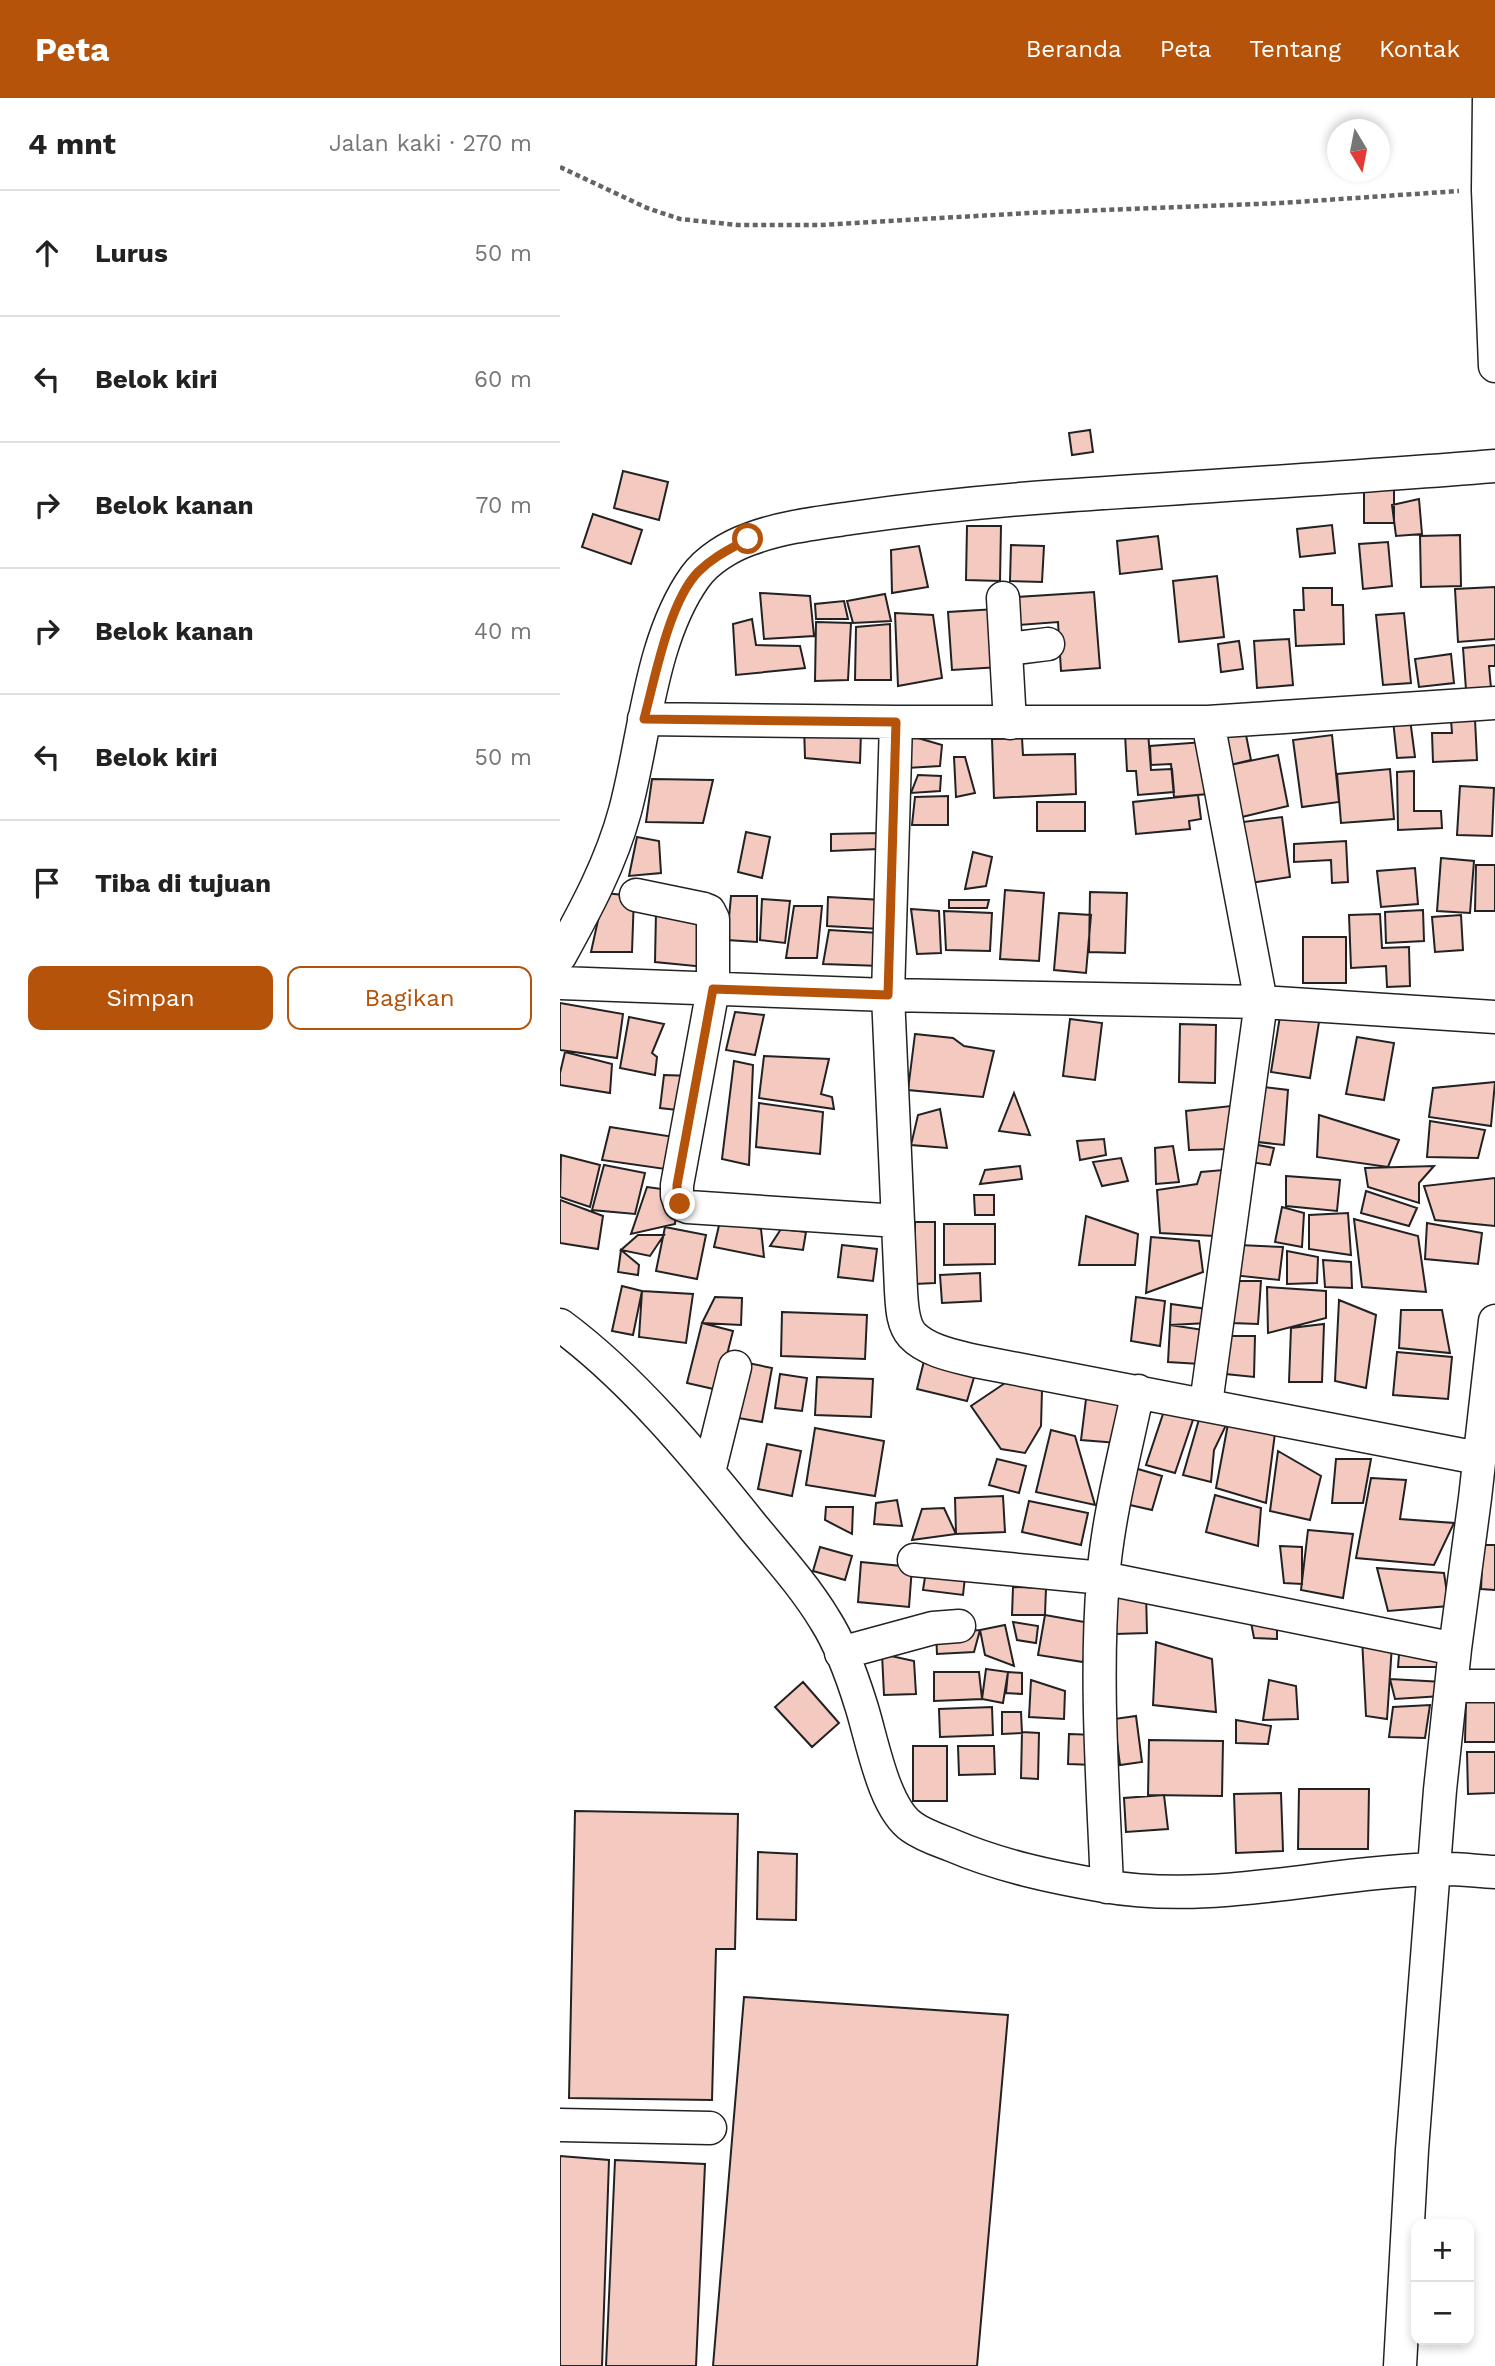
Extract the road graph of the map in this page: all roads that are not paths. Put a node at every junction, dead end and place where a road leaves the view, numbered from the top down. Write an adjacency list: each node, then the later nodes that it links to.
1 (1489, 98): 2 (street)
2 (1495, 366)
3 (1495, 466): 8 (street)
4 (1003, 598): 6 (street)
5 (1048, 644): 6 (street)
6 (1007, 649): 11 (street)
7 (1495, 703): 10 (street)
8 (644, 719): 9 (street); 13 (street)
9 (896, 722): 11 (street); 16 (street)
10 (1208, 722): 11 (street); 17 (street)
11 (1010, 723)
12 (636, 895): 15 (street)
13 (560, 956)
14 (560, 983): 15 (street)
15 (713, 989): 16 (street); 19 (street)
16 (888, 995): 17 (street); 19 (street)
17 (1261, 1003): 18 (street); 24 (street)
18 (1495, 1017)
19 (898, 1221): 23 (street)
20 (1495, 1321): 25 (street)
21 (560, 1325): 26 (street)
22 (735, 1367): 26 (street)
23 (1138, 1391): 24 (street); 29 (street)
24 (1206, 1404): 25 (street)
25 (1478, 1458): 27 (street)
26 (709, 1472): 32 (street)
27 (1485, 1499): 31 (street)
28 (914, 1560): 29 (street)
29 (1103, 1578): 31 (street); 37 (street)
30 (959, 1626): 32 (street)
31 (1455, 1649): 33 (street)
32 (841, 1653): 37 (street)
33 (1452, 1686): 34 (street); 35 (street)
34 (1495, 1686)
35 (1434, 1869): 36 (street); 37 (street); 40 (street)
36 (1495, 1872)
37 (1107, 1887)
38 (560, 2125): 39 (street)
39 (710, 2128)
40 (1400, 2366)

